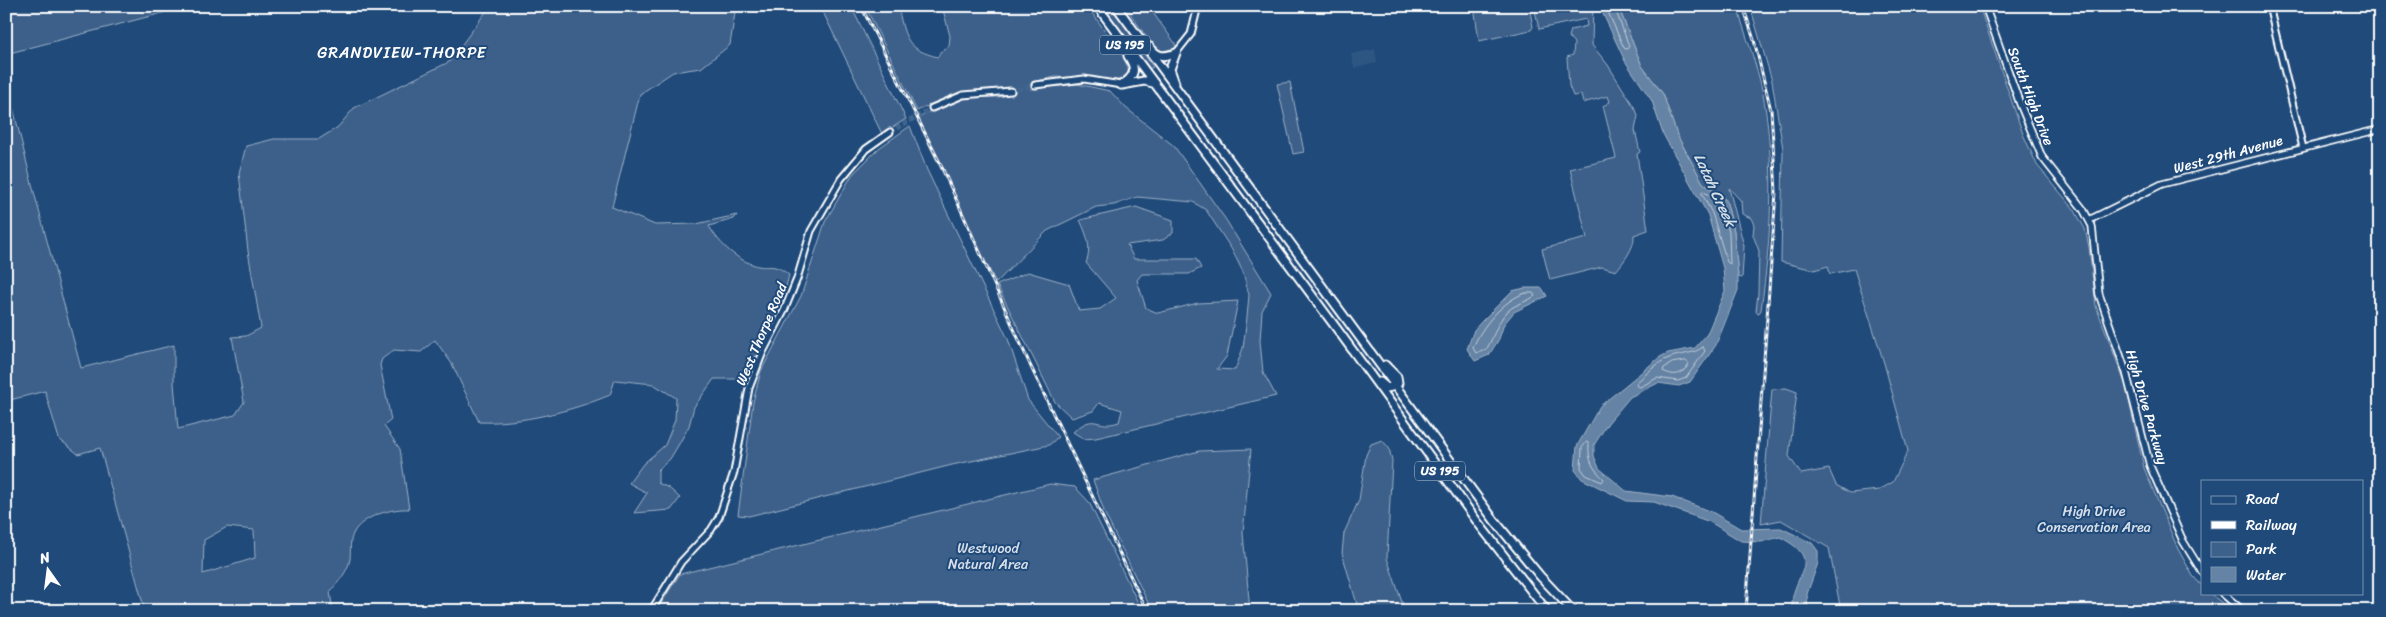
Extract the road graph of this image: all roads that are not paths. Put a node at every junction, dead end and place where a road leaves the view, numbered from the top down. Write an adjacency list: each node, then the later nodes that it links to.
1 (1093, 6): 10 (highway)
2 (1097, 6): 8 (highway, US 195)
3 (1118, 6): 7 (highway); 12 (highway, US 195)
4 (1198, 6): 7 (street)
5 (1985, 6): 17 (main road, South High Drive)
6 (2269, 6): 16 (street)
7 (1176, 53): 12 (highway)
8 (1153, 83): 10 (highway); 19 (highway, US 195)
9 (1036, 85): 10 (street)
10 (1121, 85)
11 (1011, 91): 13 (street)
12 (1182, 98): 20 (highway, US 195)
13 (932, 108)
14 (2380, 129): 16 (main road, West 29th Avenue)
15 (890, 132): 23 (street, West Thorpe Road)
16 (2303, 148): 17 (main road, West 29th Avenue)
17 (2089, 220): 18 (main road, South High Drive)
18 (2094, 241): 21 (main road, High Drive Parkway)
19 (1337, 329): 20 (highway); 24 (highway, US 195)
20 (1396, 386): 25 (highway, US 195)
21 (2201, 570)
22 (2223, 594): 26 (main road)
23 (651, 611)
24 (1547, 611)
25 (1574, 611)
26 (2243, 611)

